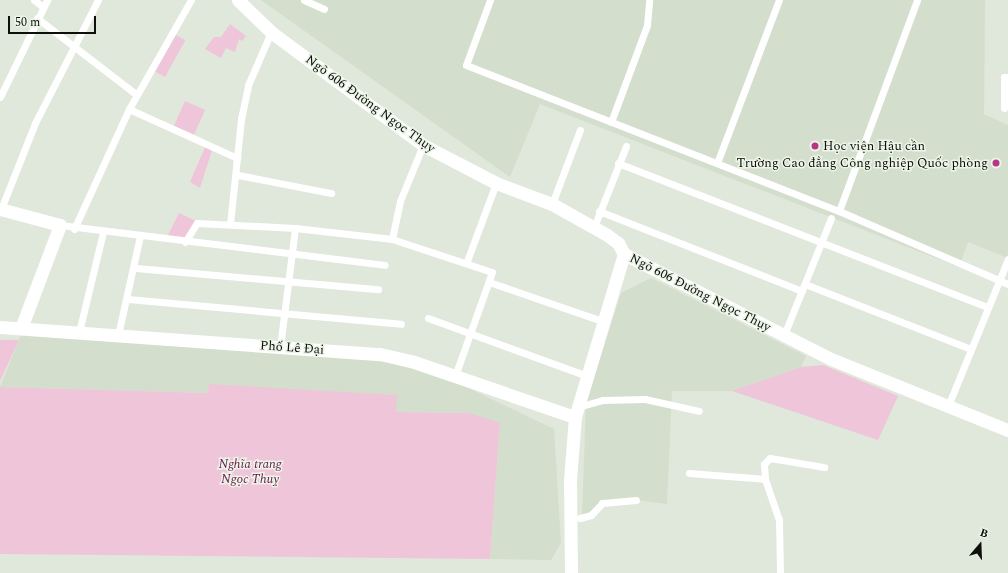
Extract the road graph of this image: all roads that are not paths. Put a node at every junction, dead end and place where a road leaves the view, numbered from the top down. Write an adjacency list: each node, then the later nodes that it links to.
1 (34, 0): 11 (lane)
2 (47, 0): 11 (lane)
3 (98, 0): 15 (lane)
4 (191, 0): 17 (lane)
5 (238, 0): 14 (street, Ngõ 606 Đường Ngọc Thụy)
6 (304, 0): 12 (lane)
7 (490, 0): 21 (lane)
8 (649, 0): 21 (lane)
9 (779, 0): 27 (lane)
10 (917, 0): 34 (lane)
11 (43, 7): 13 (lane)
12 (324, 9)
13 (37, 18): 15 (lane); 18 (lane)
14 (271, 32): 23 (street, Ngõ 606 Đường Ngọc Thụy); 25 (lane)
15 (73, 45): 17 (lane); 32 (lane)
16 (1008, 77): 19 (lane)
17 (137, 94): 20 (lane)
18 (0, 97)
19 (1004, 108)
20 (129, 109): 25 (lane); 41 (lane)
21 (611, 122): 27 (lane)
22 (580, 130): 31 (lane)
23 (423, 145): 29 (street, Ngõ 606 Đường Ngọc Thụy); 44 (lane)
24 (626, 146): 26 (lane)
25 (237, 158): 28 (lane)
26 (618, 163): 33 (lane); 46 (lane)
27 (717, 163): 34 (lane)
28 (238, 175): 30 (lane); 37 (lane)
29 (496, 182): 31 (street, Ngõ 606 Đường Ngọc Thụy); 50 (lane)
30 (331, 193)
31 (552, 204): 39 (street, Ngõ 606 Đường Ngọc Thụy)
32 (0, 209): 35 (street); 38 (street)
33 (599, 211): 39 (lane); 59 (lane)
34 (838, 211): 54 (lane)
35 (0, 214)
36 (831, 218): 46 (lane)
37 (230, 224): 40 (lane); 45 (lane)
38 (60, 225): 41 (lane); 67 (street)
39 (594, 227): 48 (street, Ngõ 606 Đường Ngọc Thụy)
40 (295, 228): 44 (lane); 47 (lane)
41 (74, 229): 42 (lane)
42 (103, 232): 43 (lane); 69 (lane)
43 (140, 236): 45 (lane); 52 (lane)
44 (392, 239): 50 (lane)
45 (185, 242): 47 (lane)
46 (821, 243): 56 (lane); 61 (lane)
47 (292, 253): 51 (lane); 53 (lane)
48 (624, 254): 64 (street); 71 (street, Ngõ 606 Đường Ngọc Thụy)
49 (1008, 259): 54 (lane)
50 (467, 261): 55 (lane)
51 (385, 265)
52 (136, 268): 53 (lane); 60 (lane)
53 (288, 279): 58 (lane); 62 (lane)
54 (1000, 280): 57 (lane); 61 (lane)
55 (489, 282): 64 (lane); 68 (lane)
56 (805, 284): 59 (lane); 73 (lane)
57 (1008, 284)
58 (378, 289)
59 (802, 291): 71 (lane)
60 (128, 300): 62 (lane); 70 (lane)
61 (988, 307): 73 (lane)
62 (284, 314): 65 (lane); 72 (lane)
63 (428, 318): 68 (lane)
64 (602, 321): 74 (street)
65 (401, 324)
66 (0, 327): 67 (street, Phố Lê Đại)
67 (21, 328): 69 (street, Phố Lê Đại)
68 (470, 331): 74 (lane); 75 (lane)
69 (79, 332): 70 (street, Phố Lê Đại)
70 (118, 335): 72 (street, Phố Lê Đại)
71 (784, 335): 76 (street, Ngõ 606 Đường Ngọc Thụy)
72 (280, 347): 75 (street, Phố Lê Đại)
73 (971, 349): 76 (lane)
74 (584, 375): 78 (street)
75 (455, 376): 78 (street, Phố Lê Đại)
76 (948, 406): 79 (street, Ngõ 606 Đường Ngọc Thụy)
77 (699, 411): 78 (lane)
78 (575, 412): 85 (street)
79 (1008, 430)
80 (824, 467): 82 (lane)
81 (689, 473): 82 (lane)
82 (764, 479): 86 (lane)
83 (636, 500): 84 (lane)
84 (580, 518)
85 (571, 573)
86 (780, 573)

